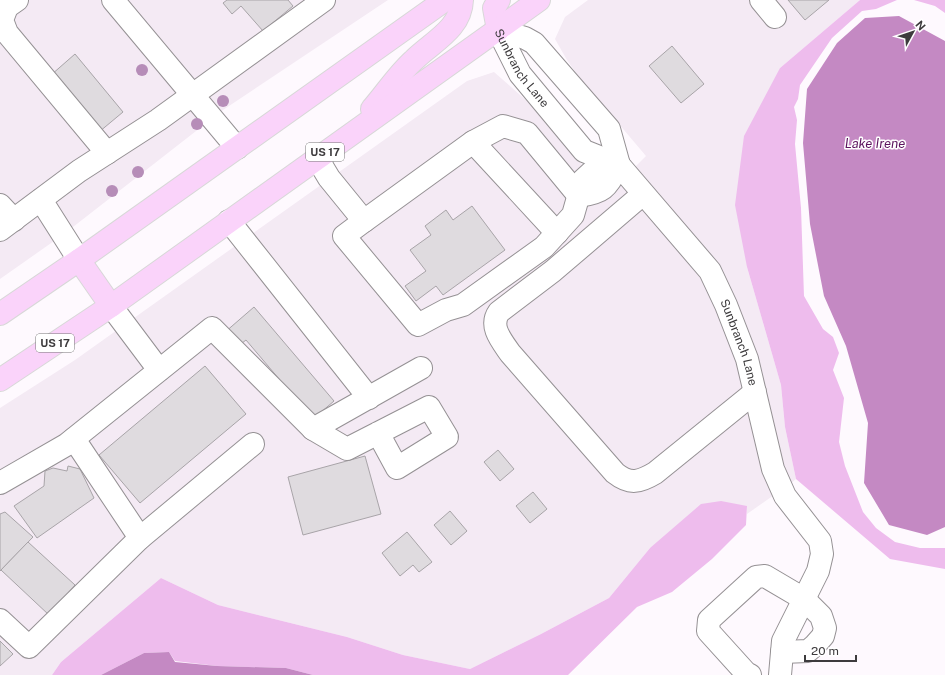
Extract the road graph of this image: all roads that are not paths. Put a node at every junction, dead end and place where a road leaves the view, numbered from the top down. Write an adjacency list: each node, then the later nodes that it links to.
1 (17, 0): 15 (street)
2 (113, 0): 11 (street)
3 (324, 0): 11 (street)
4 (445, 0): 14 (main road)
5 (462, 0): 12 (main road)
6 (500, 0): 10 (main road)
7 (539, 0): 10 (main road, US 17)
8 (761, 0): 9 (street)
9 (775, 17)
10 (498, 30): 12 (main road, US 17); 17 (street, Sunbranch Lane); 17 (street, Sunbranch Lane)
11 (192, 95): 14 (street); 15 (street)
12 (350, 134): 16 (main road, US 17)
13 (473, 142): 19 (street); 23 (street); 24 (street)
14 (237, 148): 25 (main road)
15 (107, 154): 20 (street)
16 (317, 158): 22 (main road, US 17); 23 (street)
17 (618, 166): 18 (street, Sunbranch Lane); 19 (street)
18 (643, 194): 31 (street, Sunbranch Lane); 31 (street)
19 (579, 196): 24 (street)
20 (41, 200): 21 (street); 25 (street)
21 (5, 219)
22 (229, 220): 26 (main road, US 17); 32 (street)
23 (364, 221): 24 (street)
24 (557, 233)
25 (79, 260): 26 (main road); 27 (main road)
26 (111, 306): 29 (street); 30 (main road, US 17)
27 (0, 314)
28 (421, 368): 32 (street)
29 (159, 370): 33 (street); 35 (street)
30 (0, 380)
31 (755, 392): 39 (street, Sunbranch Lane)
32 (369, 398): 33 (street)
33 (313, 429): 34 (street)
34 (378, 433)
35 (74, 438): 37 (street); 38 (street)
36 (253, 444): 38 (street)
37 (0, 483)
38 (140, 538): 40 (street)
39 (804, 598): 41 (street); 41 (street); 42 (street)
40 (0, 620)
41 (782, 652): 43 (street)
42 (750, 675)
43 (780, 675)

